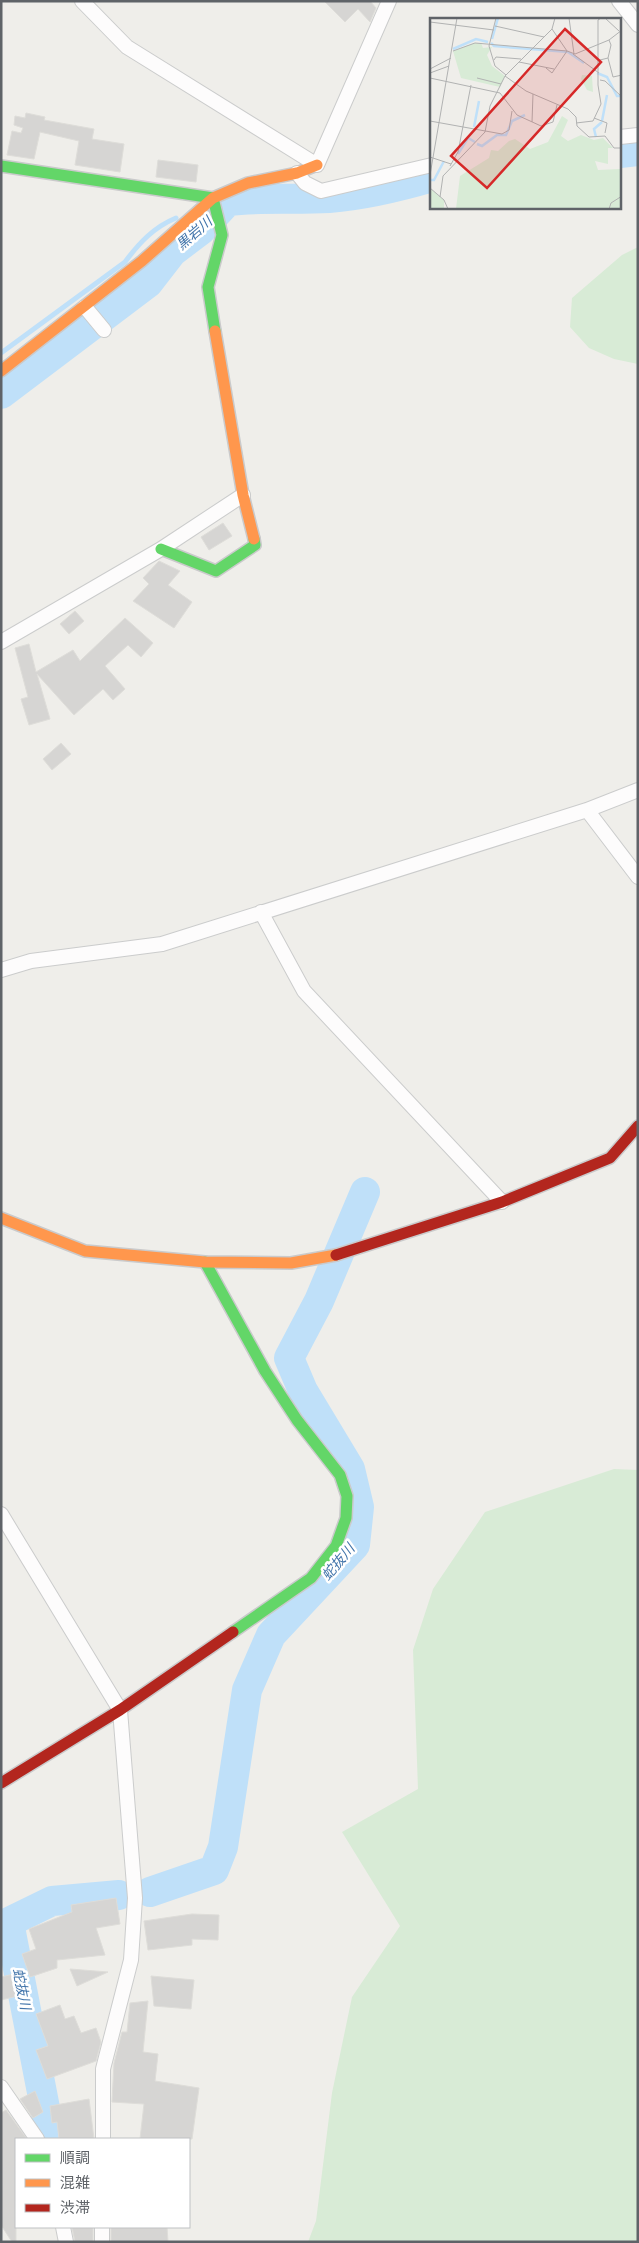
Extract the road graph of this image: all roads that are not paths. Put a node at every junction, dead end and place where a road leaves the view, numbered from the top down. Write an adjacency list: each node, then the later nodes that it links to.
1 (82, 1): 7 (street)
2 (389, 1): 7 (street)
3 (619, 1): 4 (street)
4 (638, 25)
5 (638, 136): 6 (street)
6 (622, 137)
7 (317, 165): 10 (street)
8 (430, 165): 10 (street)
9 (1, 166): 11 (street)
10 (297, 174): 11 (street)
11 (213, 199): 12 (street); 15 (street)
12 (85, 307): 13 (street); 14 (street)
13 (103, 329)
14 (1, 371)
15 (243, 495): 16 (street); 16 (street)
16 (161, 549): 17 (street)
17 (1, 642)
18 (638, 790): 19 (street)
19 (587, 810): 20 (street); 21 (street)
20 (638, 876)
21 (262, 912): 22 (street); 24 (street)
22 (1, 970)
23 (638, 1126): 24 (street)
24 (502, 1202): 26 (street)
25 (1, 1218): 26 (street)
26 (205, 1262): 28 (street)
27 (1, 1514): 28 (street)
28 (120, 1710): 29 (street); 32 (street)
29 (1, 1783)
30 (1, 2087): 31 (street)
31 (36, 2138)
32 (103, 2138)
33 (63, 2228): 35 (street)
34 (102, 2228): 36 (street)
35 (66, 2242)
36 (102, 2242)

